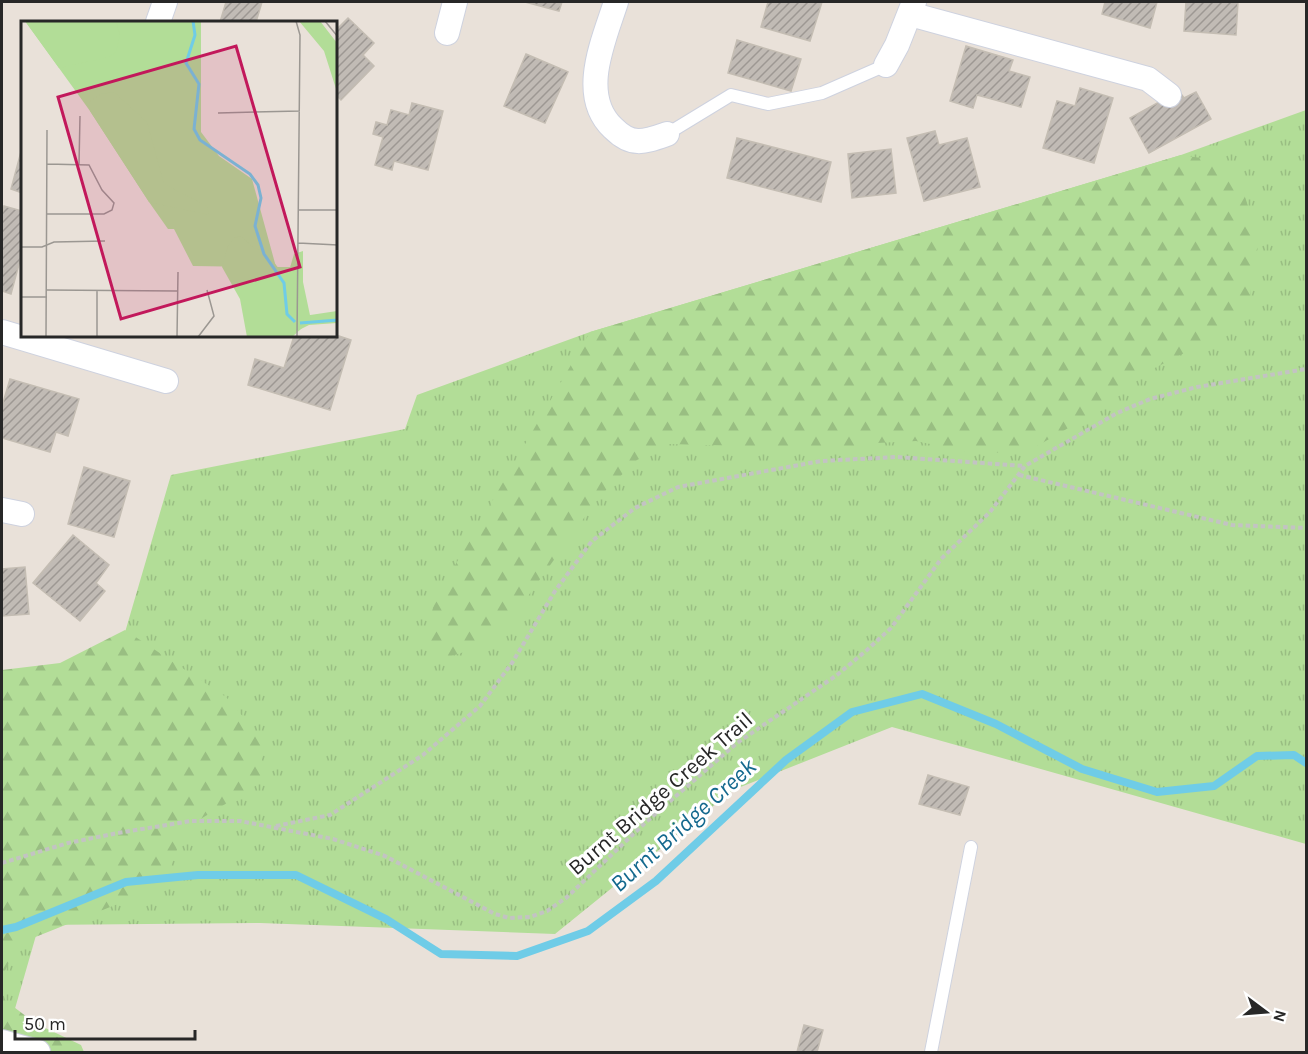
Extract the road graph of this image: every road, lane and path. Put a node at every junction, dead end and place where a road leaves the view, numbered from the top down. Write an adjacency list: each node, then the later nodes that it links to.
1 (165, 2): 5 (street)
2 (455, 2): 6 (street)
3 (616, 2): 9 (street)
4 (912, 8): 7 (street); 8 (street)
5 (158, 21)
6 (447, 33)
7 (886, 65): 9 (lane)
8 (1169, 94)
9 (667, 135)
10 (2, 332): 11 (street)
11 (21, 335)
12 (35, 338): 13 (street)
13 (63, 343): 15 (street)
14 (1306, 369): 16 (path, Burnt Bridge Creek Trail)
15 (166, 381)
16 (1025, 466): 17 (path, Burnt Bridge Creek Trail); 19 (path, Burnt Bridge Creek Trail)
17 (1019, 475): 18 (path); 19 (path, Burnt Bridge Creek Trail)
18 (1306, 528)
19 (272, 827): 21 (path, Burnt Bridge Creek Trail)
20 (971, 847): 24 (lane)
21 (2, 863)
22 (2, 1042): 23 (street)
23 (38, 1053)
24 (931, 1053)

